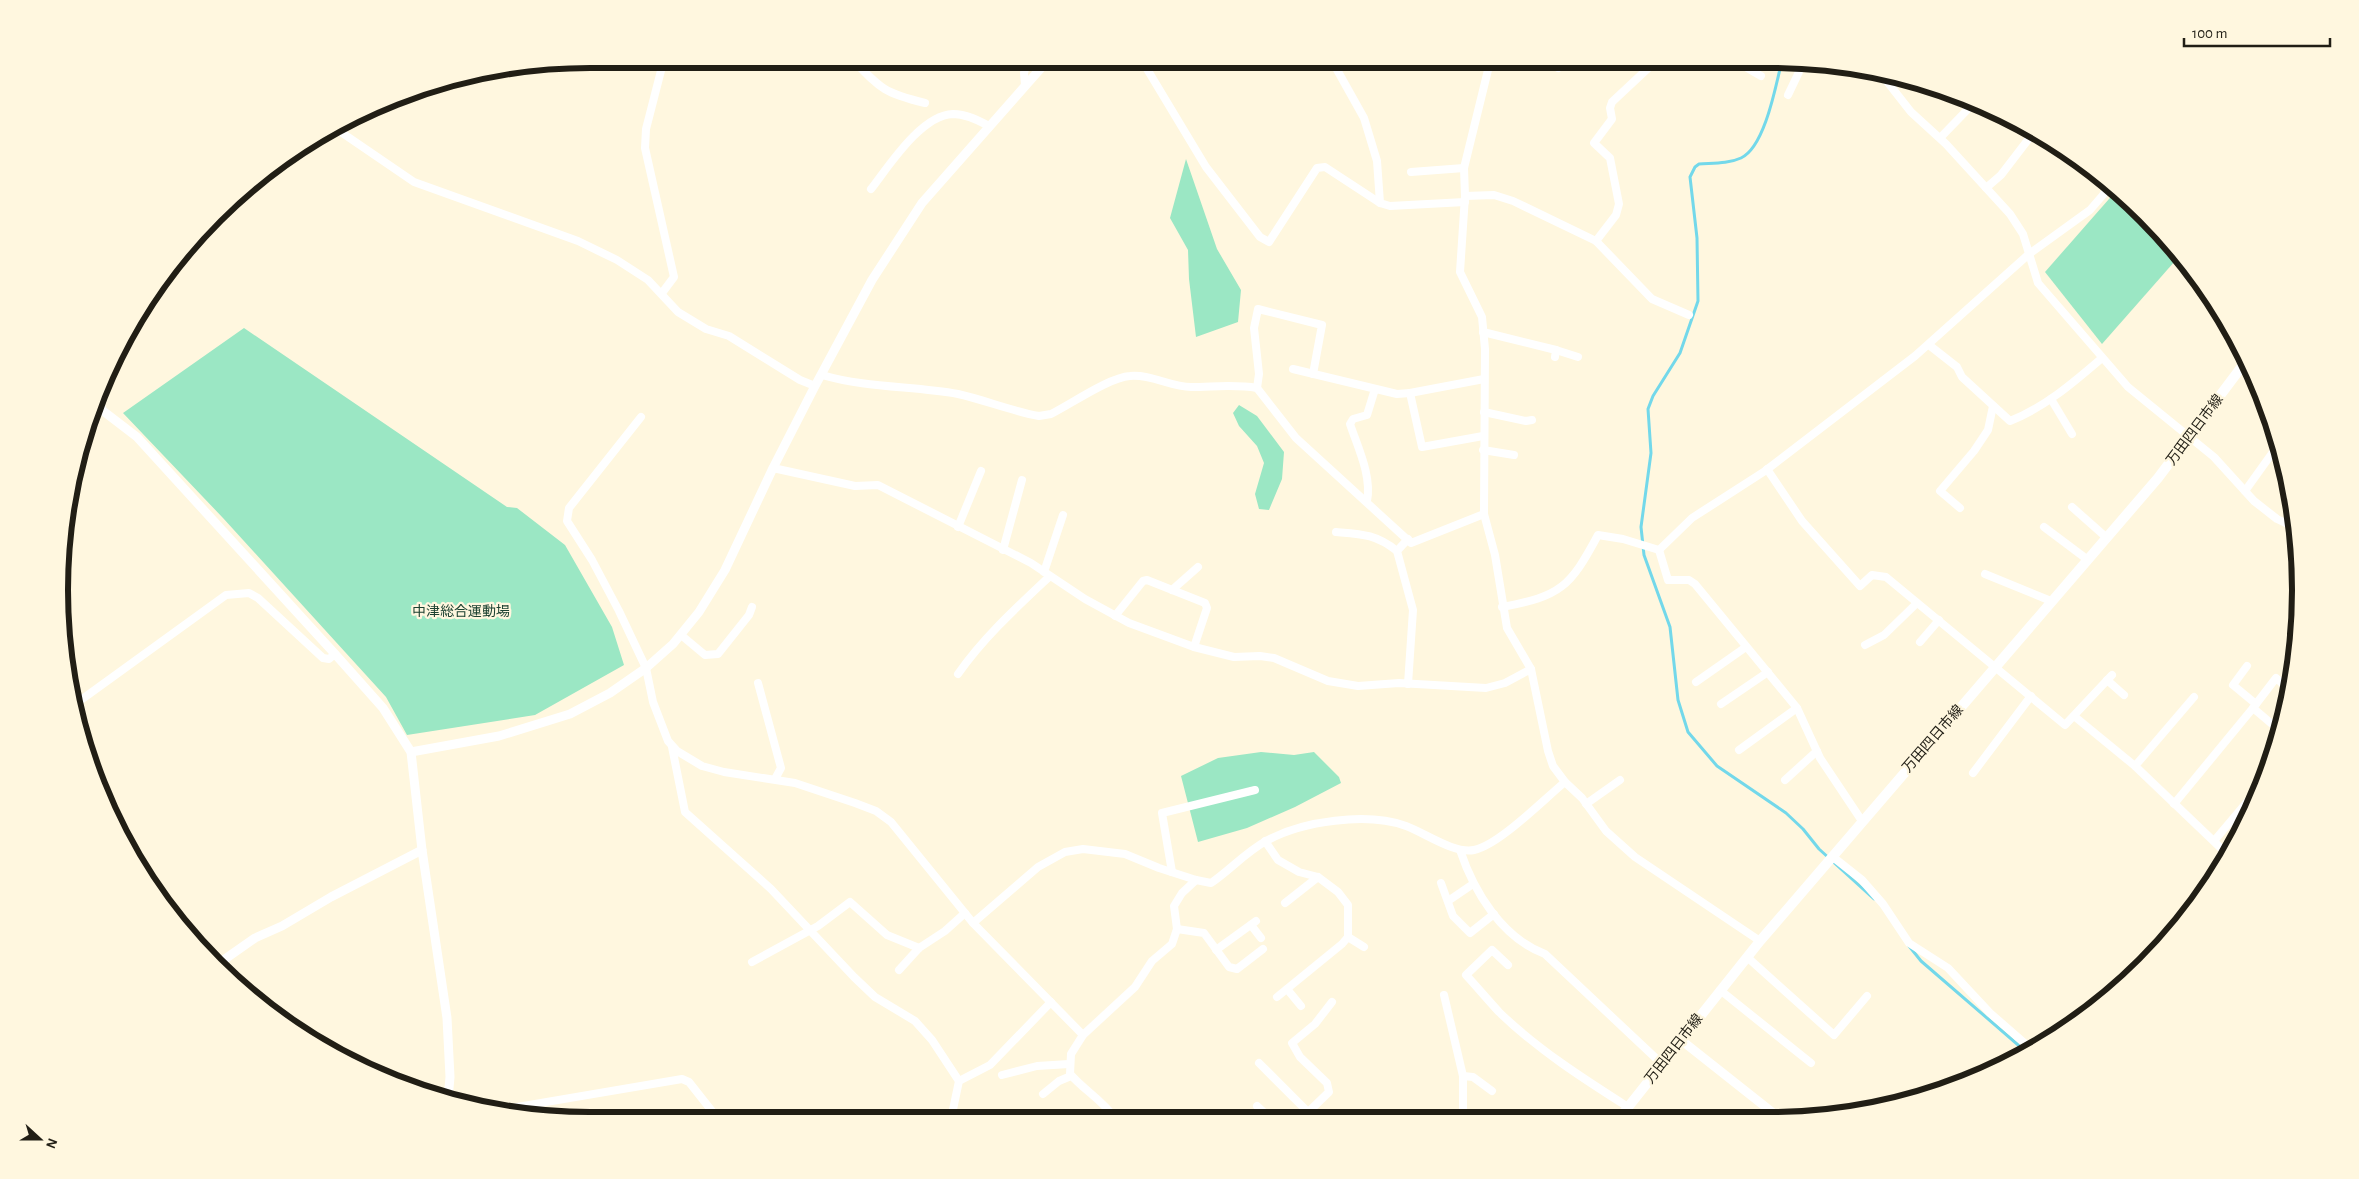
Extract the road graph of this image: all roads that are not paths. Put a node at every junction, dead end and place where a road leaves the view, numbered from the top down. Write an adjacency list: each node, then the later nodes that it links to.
1 (662, 68): 30 (street)
2 (861, 68): 15 (street)
3 (1025, 68): 13 (street)
4 (1041, 68): 13 (street)
5 (1146, 68): 27 (street)
6 (1336, 68): 27 (street)
7 (1489, 68): 21 (street)
8 (1648, 68): 28 (street)
9 (1747, 68): 11 (street)
10 (1799, 69): 14 (street)
11 (1761, 76)
12 (1887, 81): 20 (street)
13 (1025, 85): 17 (street)
14 (1788, 95)
15 (925, 103)
16 (1970, 107): 20 (street)
17 (989, 126): 24 (street); 39 (street)
18 (339, 131): 30 (street)
19 (2030, 137): 23 (street)
20 (1940, 138): 23 (street)
21 (1464, 168): 22 (street); 26 (street)
22 (1411, 172)
23 (1986, 188): 29 (street)
24 (871, 189)
25 (2106, 190): 29 (street)
26 (1465, 199): 27 (street); 28 (street); 32 (street)
27 (1380, 203)
28 (1596, 242): 31 (street)
29 (2029, 254): 33 (street); 35 (street)
30 (662, 293): 41 (street)
31 (1689, 315)
32 (1483, 332): 34 (street); 40 (street)
33 (1928, 345): 46 (street); 58 (street)
34 (1578, 357)
35 (2102, 358): 45 (street); 53 (street)
36 (2242, 368): 53 (main road, 万田四日市線)
37 (1293, 369): 38 (street)
38 (1312, 374): 42 (street); 43 (street)
39 (822, 375): 41 (street); 42 (street)
40 (1484, 379): 44 (street); 48 (street)
41 (815, 386): 57 (street)
42 (1257, 388): 62 (street)
43 (1375, 389): 44 (street); 62 (street)
44 (1410, 393): 52 (street)
45 (2051, 399): 46 (street); 51 (street)
46 (1993, 406): 64 (street)
47 (100, 408): 92 (street)
48 (1484, 412): 50 (street); 52 (street)
49 (641, 417): 95 (street)
50 (1532, 420)
51 (2072, 434)
52 (1483, 436): 54 (street)
53 (2189, 439): 61 (street); 72 (main road, 万田四日市線)
54 (1483, 450): 56 (street); 65 (street)
55 (2273, 452): 61 (street)
56 (1514, 455)
57 (773, 468): 68 (street); 87 (street)
58 (1767, 469): 74 (street); 82 (street)
59 (981, 471): 68 (street)
60 (1022, 480): 73 (street)
61 (2245, 491): 67 (street)
62 (1367, 501): 71 (street)
63 (2072, 507): 72 (street)
64 (1960, 508)
65 (1484, 514): 71 (street); 83 (street)
66 (1063, 515): 78 (street)
67 (2287, 524)
68 (958, 527): 73 (street)
69 (2044, 527): 76 (street)
70 (1336, 532): 75 (street)
71 (1408, 538): 75 (street)
72 (2107, 538): 76 (main road, 万田四日市線)
73 (1003, 550): 78 (street)
74 (1659, 550): 83 (street); 91 (street)
75 (1397, 551): 102 (street)
76 (2088, 560): 81 (main road, 万田四日市線)
77 (1198, 566): 80 (street)
78 (1047, 574): 85 (street); 98 (street)
79 (1984, 574): 81 (street)
80 (1172, 590): 85 (street); 90 (street)
81 (2051, 601): 93 (main road, 万田四日市線)
82 (1917, 603): 86 (street); 89 (street)
83 (1502, 607): 96 (street)
84 (752, 608): 87 (street)
85 (1116, 616): 90 (street)
86 (1939, 620): 88 (street); 93 (street)
87 (681, 635): 95 (street)
88 (1920, 642)
89 (1865, 644)
90 (1194, 646): 102 (street)
91 (1746, 647): 97 (street); 99 (street)
92 (335, 654): 106 (street); 115 (street)
93 (1995, 666): 104 (street); 126 (main road, 万田四日市線)
94 (2247, 666): 108 (street)
95 (646, 668): 112 (street); 115 (street)
96 (1531, 668): 102 (street); 121 (street)
97 (1768, 672): 107 (street); 109 (street)
98 (958, 674)
99 (1696, 682)
100 (758, 683): 118 (street)
101 (2282, 683): 108 (street)
102 (1408, 684)
103 (2124, 695): 110 (street)
104 (2031, 696): 110 (street); 117 (street)
105 (2194, 697): 116 (street)
106 (80, 701)
107 (1721, 704)
108 (2254, 706): 111 (street); 124 (street)
109 (1797, 708): 113 (street); 114 (street)
110 (2074, 716): 116 (street)
111 (2274, 725)
112 (672, 745): 118 (street); 144 (street)
113 (1739, 750)
114 (1817, 751): 120 (street); 126 (street)
115 (411, 752): 130 (street)
116 (2135, 766): 124 (street)
117 (1974, 773)
118 (775, 779): 140 (street)
119 (1620, 780): 123 (street)
120 (1785, 780)
121 (1565, 782): 123 (street); 131 (street)
122 (1254, 790): 133 (street)
123 (1586, 804): 147 (street)
124 (2174, 804): 128 (street)
125 (2245, 804): 128 (street)
126 (1862, 821): 132 (main road, 万田四日市線)
127 (1266, 841): 131 (street); 134 (street); 135 (street)
128 (2214, 841): 129 (street)
129 (2223, 849)
130 (422, 850): 153 (street); 177 (street)
131 (1460, 850): 137 (street)
132 (1833, 857): 147 (main road, 万田四日市線); 167 (street)
133 (1172, 872): 135 (street); 142 (street)
134 (1318, 877): 139 (street); 145 (street)
135 (1196, 880): 143 (street)
136 (1441, 882): 138 (street)
137 (1473, 884): 138 (street); 141 (street)
138 (1448, 901): 141 (street)
139 (1285, 903)
140 (965, 913): 142 (street); 149 (street)
141 (1494, 914): 171 (street)
142 (973, 923): 162 (street)
143 (1177, 929): 151 (street); 165 (street)
144 (810, 931): 149 (street); 154 (street); 175 (street)
145 (1348, 937): 148 (street); 157 (street)
146 (1262, 938): 151 (street)
147 (1760, 941): 152 (main road, 万田四日市線)
148 (1364, 947)
149 (919, 948): 156 (street)
150 (1263, 949): 151 (street)
151 (1216, 950)
152 (1747, 957): 158 (main road, 万田四日市線); 160 (street)
153 (222, 961)
154 (752, 962)
155 (1508, 965): 181 (street)
156 (899, 970)
157 (1287, 989): 161 (street); 164 (street)
158 (1720, 990): 166 (main road, 万田四日市線); 169 (street)
159 (1444, 995): 174 (street)
160 (1868, 996)
161 (1277, 997)
162 (1051, 1002): 165 (street); 175 (street)
163 (1332, 1002): 187 (street)
164 (1301, 1006)
165 (1083, 1035): 170 (street)
166 (1681, 1040): 171 (main road, 万田四日市線); 190 (street)
167 (2025, 1045)
168 (1259, 1062): 186 (street)
169 (1811, 1063)
170 (1069, 1064): 172 (street); 173 (street)
171 (1662, 1064): 181 (main road, 万田四日市線)
172 (1002, 1075)
173 (1072, 1076): 178 (street); 184 (street)
174 (1463, 1076): 176 (street); 188 (street)
175 (959, 1082): 183 (street)
176 (1492, 1091)
177 (449, 1092)
178 (1043, 1094)
179 (1257, 1106): 185 (street)
180 (519, 1107): 182 (street)
181 (1628, 1107): 189 (main road, 万田四日市線)
182 (713, 1112)
183 (953, 1112)
184 (1110, 1112)
185 (1264, 1112)
186 (1303, 1112)
187 (1307, 1112)
188 (1463, 1112)
189 (1624, 1112)
190 (1772, 1112)

